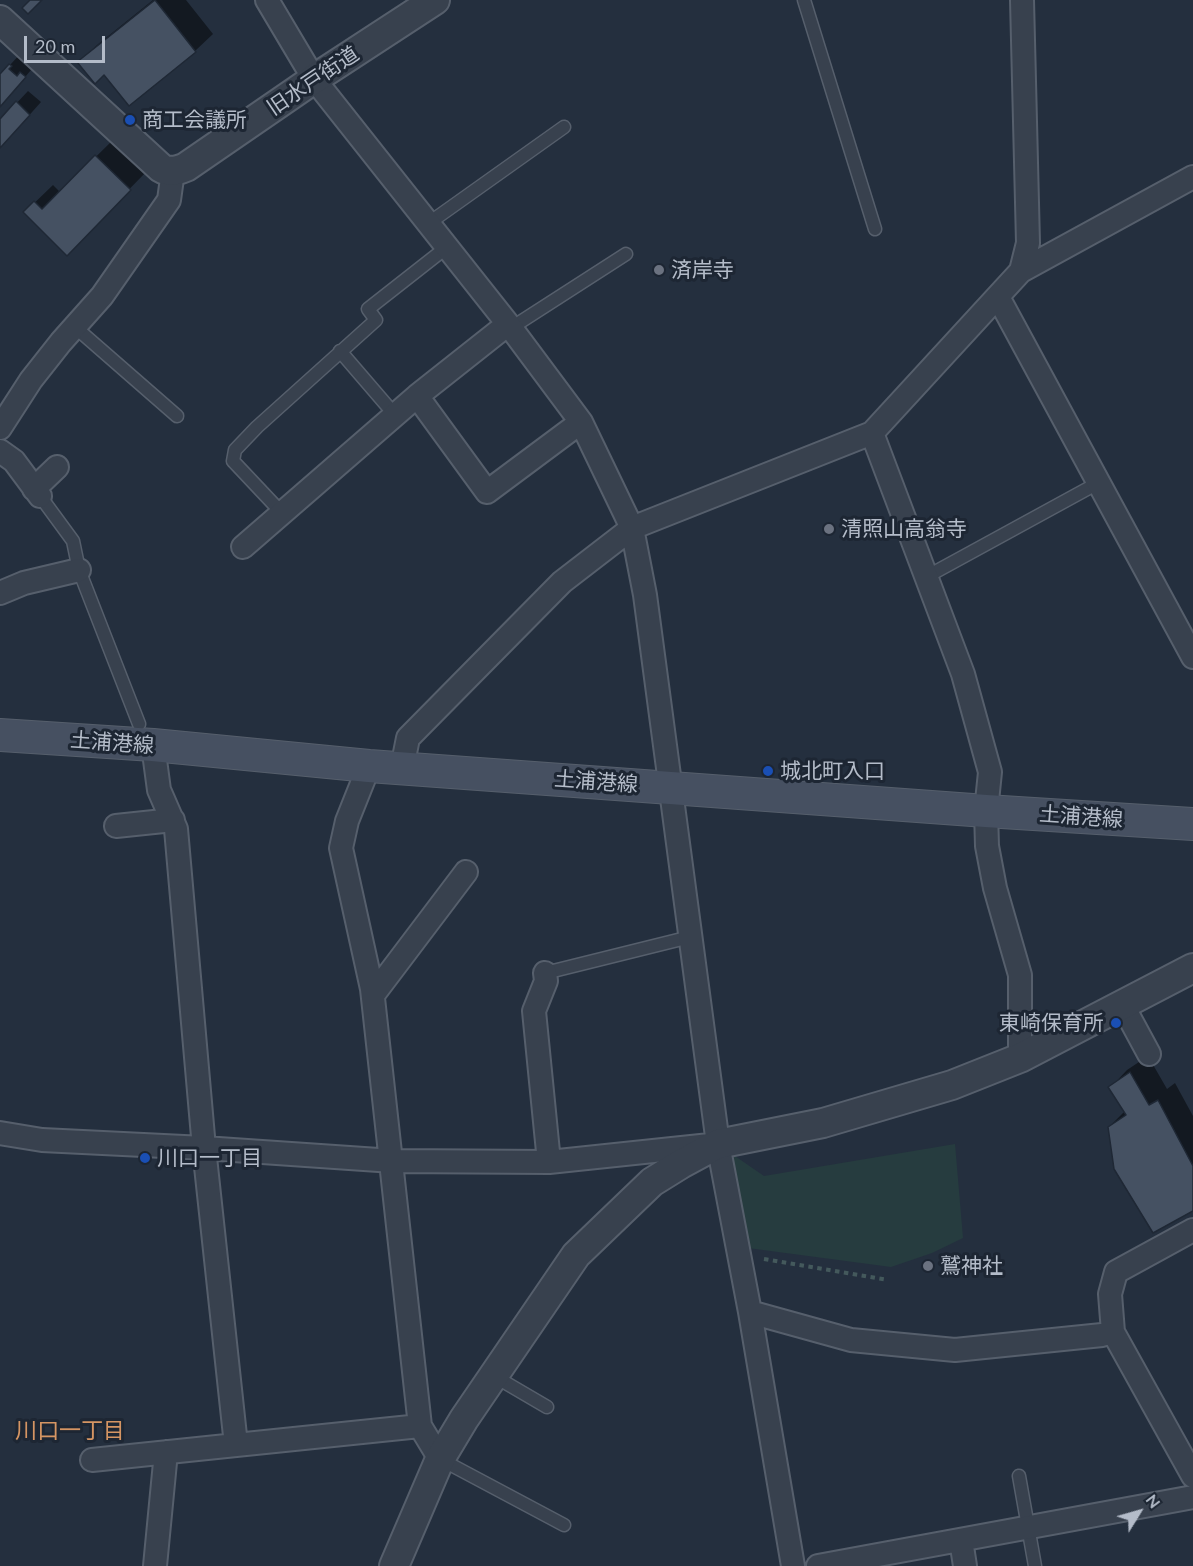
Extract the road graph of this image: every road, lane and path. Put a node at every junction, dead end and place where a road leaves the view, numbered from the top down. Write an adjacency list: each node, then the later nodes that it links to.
1 (267, 0): 6 (street)
2 (435, 0): 6 (street, 旧水戸街道)
3 (804, 0): 11 (lane)
4 (1022, 0): 14 (street)
5 (0, 20): 8 (street)
6 (314, 79): 8 (street, 旧水戸街道); 10 (street)
7 (564, 126): 10 (lane)
8 (173, 171): 17 (street)
9 (1193, 177): 14 (street)
10 (429, 223): 12 (street)
11 (875, 229)
12 (447, 247): 16 (street); 18 (lane)
13 (626, 254): 16 (lane)
14 (1021, 271): 15 (street)
15 (998, 297): 24 (street); 27 (street)
16 (509, 326): 19 (street); 22 (street)
17 (75, 327): 21 (lane); 23 (street)
18 (340, 351): 20 (lane); 29 (lane)
19 (417, 396): 20 (street); 22 (street)
20 (395, 415): 29 (street)
21 (177, 416)
22 (581, 422): 30 (street)
23 (0, 428)
24 (872, 433): 30 (street); 33 (street)
25 (0, 451): 28 (street)
26 (57, 467): 28 (street)
27 (1098, 483): 33 (lane); 35 (street)
28 (37, 492): 32 (lane)
29 (282, 513): 31 (street)
30 (632, 528): 39 (street); 40 (street)
31 (243, 547)
32 (79, 570): 34 (street); 37 (lane)
33 (926, 577): 41 (street)
34 (0, 592)
35 (1193, 657)
36 (0, 735): 37 (main road, 土浦港線)
37 (146, 735): 38 (main road, 土浦港線); 42 (street)
38 (369, 765): 39 (main road, 土浦港線); 49 (street)
39 (402, 768): 40 (main road, 土浦港線)
40 (670, 787): 41 (main road, 土浦港線); 46 (street)
41 (986, 811): 43 (main road, 土浦港線); 52 (street)
42 (172, 820): 44 (street); 55 (street)
43 (1193, 824)
44 (116, 826)
45 (466, 872): 49 (street)
46 (690, 937): 48 (lane); 54 (street)
47 (1193, 968): 50 (street)
48 (545, 973): 57 (street)
49 (373, 995): 56 (street)
50 (1122, 1004): 51 (street); 52 (street)
51 (1149, 1054)
52 (1020, 1058): 54 (street)
53 (0, 1133): 55 (street)
54 (718, 1144): 57 (street); 59 (street); 63 (street)
55 (204, 1148): 56 (street); 66 (street)
56 (393, 1161): 57 (street); 65 (street)
57 (549, 1162)
58 (1193, 1230): 62 (street)
59 (739, 1255): 60 (path); 61 (street)
60 (888, 1280)
61 (750, 1312): 62 (street); 78 (street)
62 (1113, 1332): 71 (street)
63 (494, 1376): 64 (lane); 68 (street)
64 (547, 1407)
65 (420, 1426): 66 (street); 68 (street)
66 (236, 1445): 67 (street)
67 (166, 1452): 69 (street); 76 (street)
68 (440, 1459): 73 (lane); 77 (street)
69 (92, 1460)
70 (1019, 1476): 74 (lane)
71 (1193, 1476)
72 (1193, 1497): 74 (street)
73 (564, 1525)
74 (1028, 1527): 75 (street); 81 (lane)
75 (961, 1540): 79 (street); 80 (street)
76 (155, 1566)
77 (394, 1566)
78 (793, 1566)
79 (818, 1566)
80 (965, 1566)
81 (1035, 1566)

